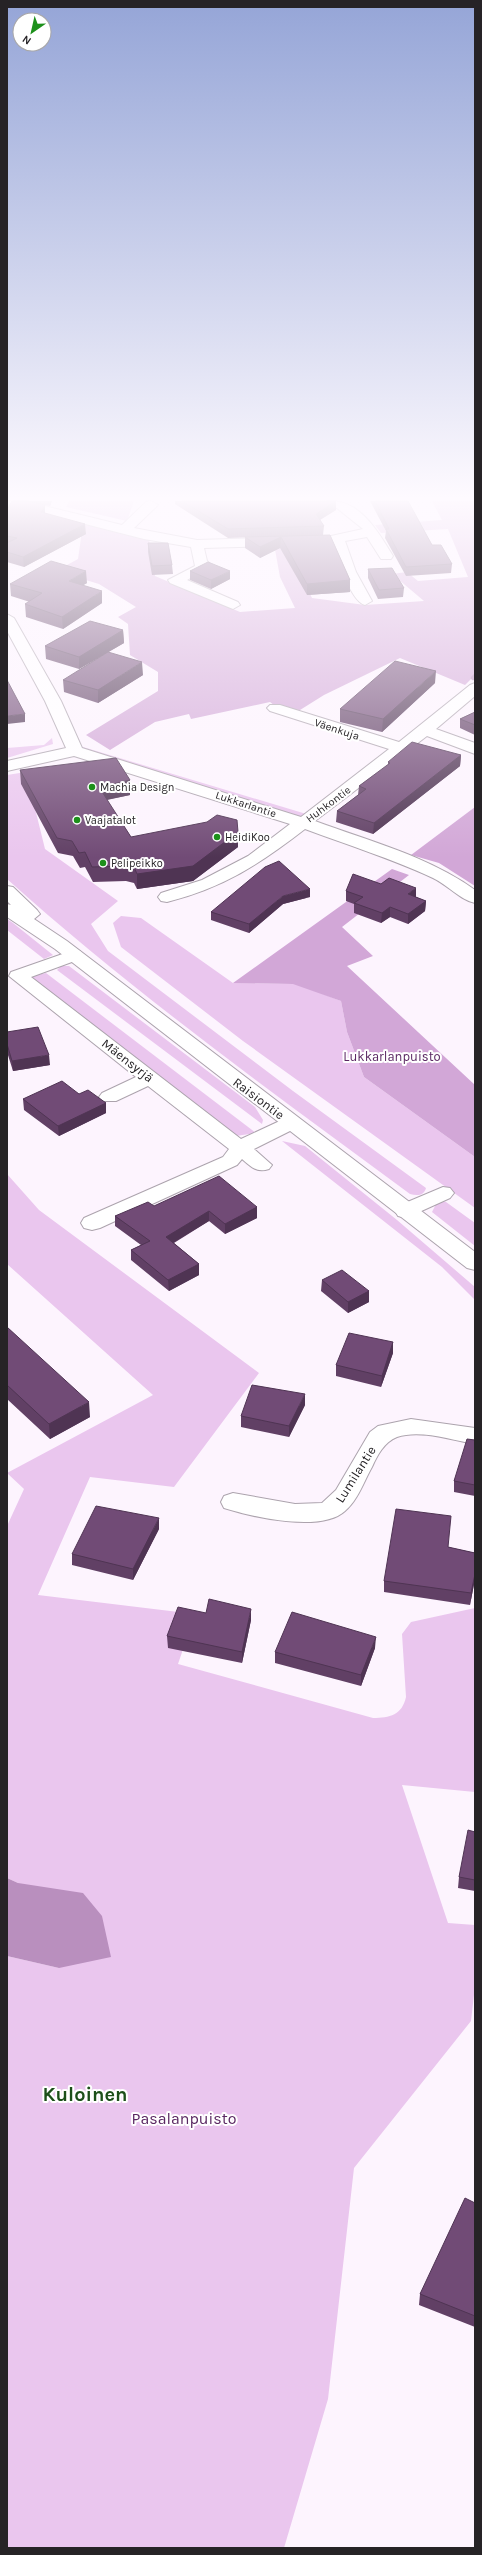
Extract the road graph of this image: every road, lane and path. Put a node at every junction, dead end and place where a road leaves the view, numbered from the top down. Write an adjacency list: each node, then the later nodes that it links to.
1 (8, 620): 7 (street)
2 (473, 692): 4 (street, Huhkontie)
3 (275, 708): 5 (street, Väenkuja)
4 (425, 730): 5 (street, Huhkontie); 6 (street)
5 (401, 748): 9 (street, Huhkontie)
6 (475, 749)
7 (75, 751): 8 (street, Lukkarlantie); 9 (street, Lukkarlantie)
8 (7, 766)
9 (304, 823): 11 (street, Huhkontie); 12 (street, Lukkarlantie)
10 (7, 891): 14 (street, Raisiontie)
11 (167, 897)
12 (475, 898)
13 (7, 909): 14 (street, Raisiontie)
14 (67, 950): 15 (street, Mäensyrjä); 17 (street, Raisiontie)
15 (150, 1078): 16 (street); 18 (street, Mäensyrjä)
16 (109, 1097)
17 (291, 1122): 18 (street); 21 (street, Raisiontie)
18 (241, 1147): 19 (street, Mäensyrjä); 22 (street)
19 (262, 1165)
20 (443, 1192): 21 (street)
21 (406, 1211): 23 (street, Raisiontie)
22 (92, 1223)
23 (457, 1250): 24 (street, Raisiontie); 25 (street, Raisiontie)
24 (475, 1263)
25 (475, 1269)
26 (475, 1436): 27 (street, Lumilantie)
27 (233, 1502)

